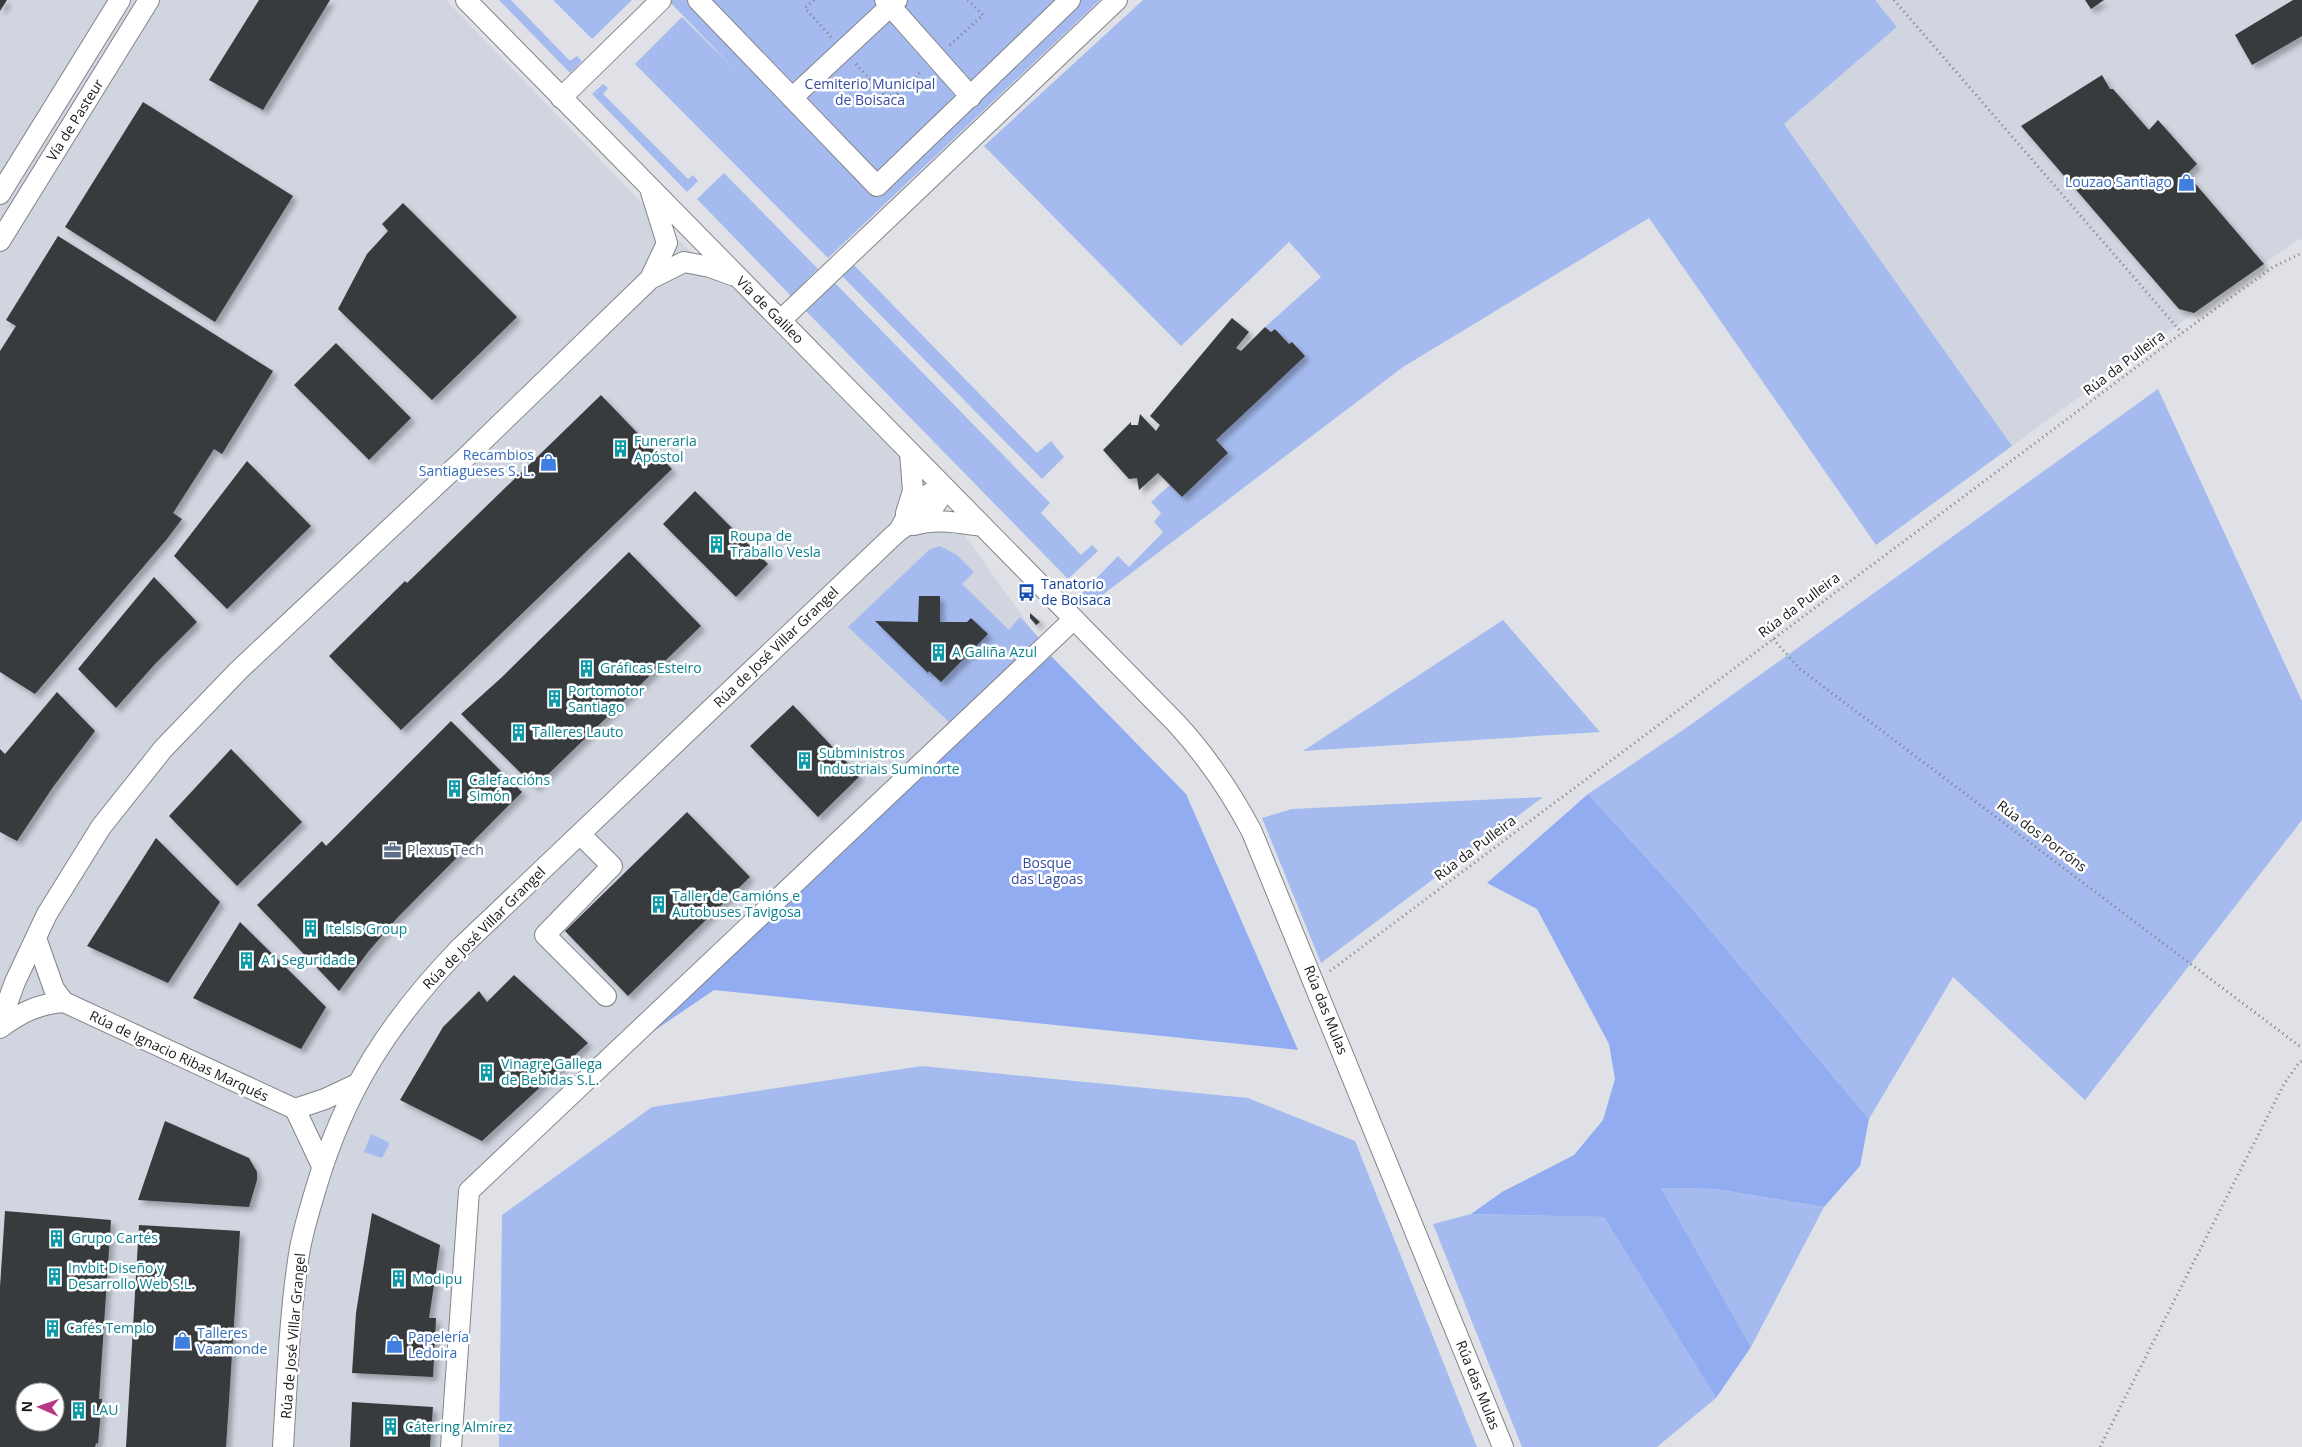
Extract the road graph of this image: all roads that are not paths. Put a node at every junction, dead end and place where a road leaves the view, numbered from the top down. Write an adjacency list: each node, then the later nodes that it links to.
1 (120, 0): 13 (street, Vía de Pasteur)
2 (150, 0): 15 (street, Vía de Pasteur)
3 (466, 0): 10 (street, Vía de Galileo)
4 (661, 0): 10 (street)
5 (698, 0): 11 (street)
6 (1070, 0): 9 (street)
7 (1117, 0): 21 (street)
8 (891, 2): 9 (street); 11 (street)
9 (971, 97): 11 (street)
10 (561, 98): 12 (street, Vía de Galileo)
11 (792, 98)
12 (650, 189): 14 (street, Vía de Galileo); 16 (street)
13 (0, 194)
14 (680, 220): 16 (street); 17 (street, Vía de Galileo)
15 (0, 240)
16 (666, 243): 18 (street); 20 (street)
17 (707, 247): 18 (street); 19 (street, Vía de Galileo)
18 (684, 262): 19 (street); 20 (street)
19 (736, 276): 21 (street, Vía de Galileo)
20 (650, 279): 28 (street)
21 (781, 320): 22 (street, Vía de Galileo)
22 (910, 452): 23 (street, Vía de Galileo); 25 (street, Rúa de José Villar Grangel)
23 (944, 488): 24 (street, Vía de Galileo); 25 (street, Rúa de José Villar Grangel)
24 (982, 526): 25 (street, Rúa de José Villar Grangel); 26 (street, Vía de Galileo)
25 (900, 529): 27 (street, Rúa de José Villar Grangel)
26 (1074, 619): 39 (street); 40 (street, Rúa das Mulas)
27 (580, 834): 30 (street); 34 (street, Rúa de José Villar Grangel)
28 (36, 938): 29 (street); 31 (street)
29 (15, 982): 31 (street, Rúa de Ignacio Ribas Marqués); 32 (street)
30 (606, 996)
31 (55, 998): 33 (street); 35 (street, Rúa de Ignacio Ribas Marqués)
32 (0, 1023)
33 (0, 1028)
34 (357, 1084): 35 (street); 36 (street, Rúa de José Villar Grangel)
35 (301, 1112): 36 (street, Rúa de Ignacio Ribas Marqués); 37 (street)
36 (336, 1128): 37 (street, Rúa de José Villar Grangel)
37 (322, 1166): 38 (street, Rúa de José Villar Grangel)
38 (283, 1447)
39 (450, 1447)
40 (1503, 1447)

